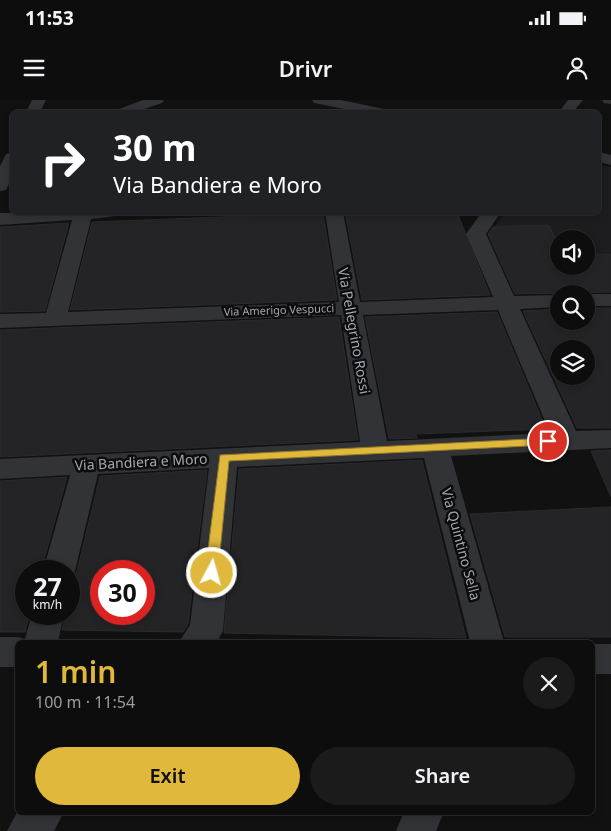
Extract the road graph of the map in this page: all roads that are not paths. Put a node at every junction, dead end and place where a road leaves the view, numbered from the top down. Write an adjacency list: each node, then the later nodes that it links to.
1 (157, 100): 5 (street)
2 (319, 100): 6 (street)
3 (388, 100): 7 (street)
4 (576, 100): 8 (street)
5 (130, 110)
6 (366, 110)
7 (377, 110)
8 (568, 110)
9 (10, 163): 10 (street)
10 (0, 186)
11 (55, 215): 15 (street)
12 (82, 215): 21 (street)
13 (335, 215): 20 (street, Via Pellegrino Rossi)
14 (490, 215): 19 (street)
15 (0, 219)
16 (595, 300): 17 (street)
17 (611, 300)
18 (550, 301): 19 (street, Via Amerigo Vespucci)
19 (506, 302): 20 (street, Via Amerigo Vespucci); 24 (street)
20 (350, 307): 21 (street, Via Amerigo Vespucci); 26 (street, Via Pellegrino Rossi)
21 (55, 319): 22 (street, Via Amerigo Vespucci)
22 (0, 321)
23 (611, 439): 24 (street, Via Bandiera e Moro)
24 (567, 440): 25 (street, Via Bandiera e Moro)
25 (435, 446): 26 (street, Via Bandiera e Moro); 34 (street, Via Quintino Sella)
26 (375, 449): 27 (street, Via Bandiera e Moro)
27 (224, 457): 28 (street, Via Bandiera e Moro); 33 (street)
28 (87, 464): 29 (street, Via Bandiera e Moro); 30 (street)
29 (0, 469)
30 (62, 560)
31 (45, 625): 32 (street)
32 (42, 640)
33 (198, 640)
34 (486, 640)
35 (0, 652): 36 (street)
36 (15, 652)
37 (595, 659): 38 (street)
38 (611, 659)
39 (41, 815): 41 (street)
40 (423, 815): 42 (street)
41 (27, 831)
42 (416, 831)

